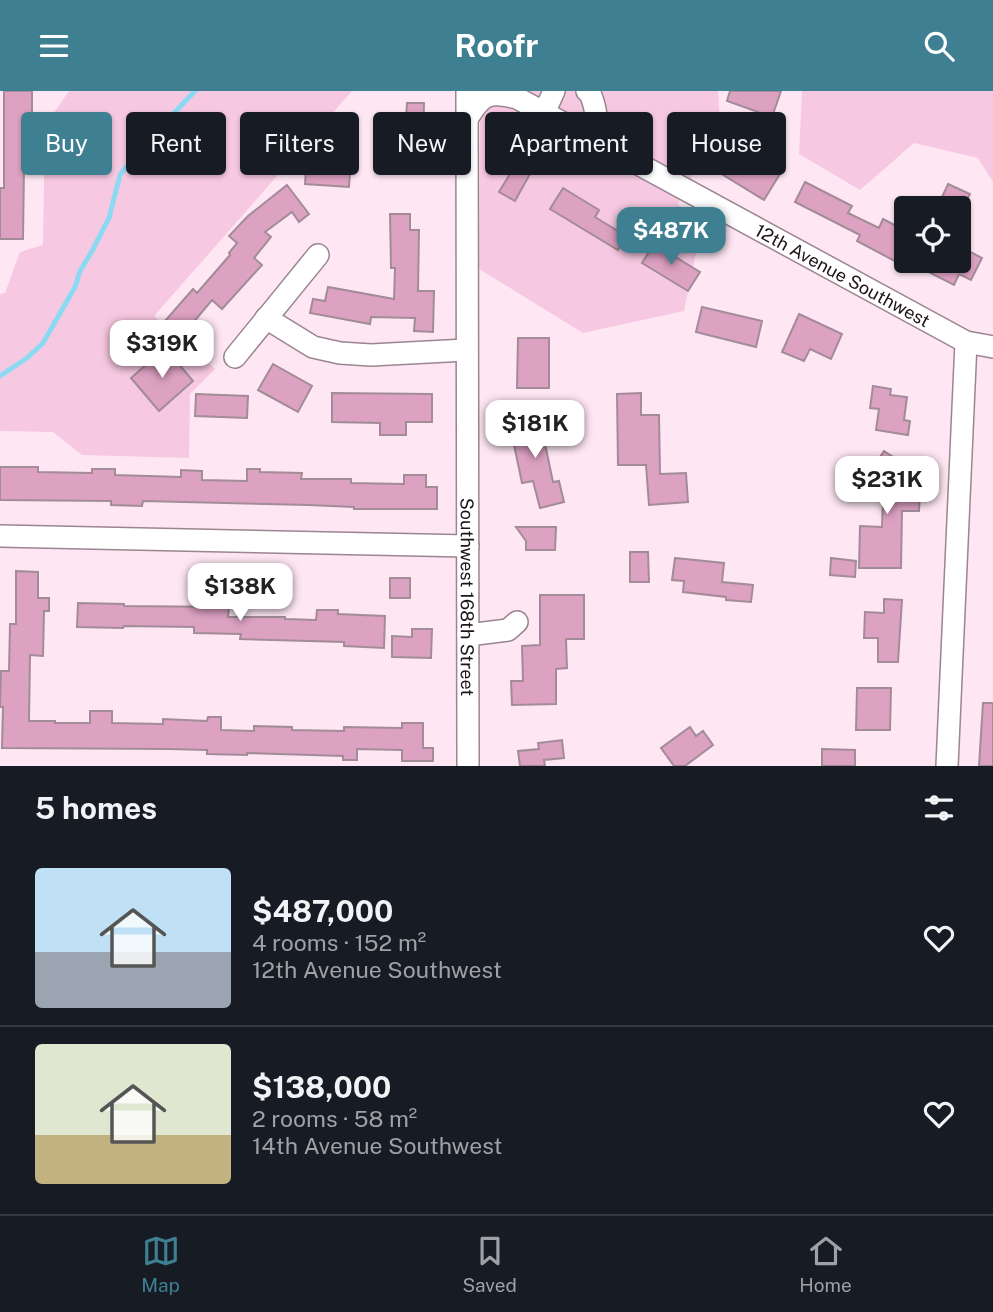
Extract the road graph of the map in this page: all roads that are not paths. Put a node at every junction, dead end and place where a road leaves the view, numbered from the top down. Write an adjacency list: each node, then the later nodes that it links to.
1 (467, 91): 4 (street, Southwest 168th Street)
2 (554, 91): 6 (street)
3 (587, 91): 7 (street)
4 (467, 112)
5 (542, 112): 8 (street, 12th Avenue Southwest)
6 (544, 112)
7 (596, 112)
8 (471, 113)
9 (653, 171): 13 (street, 12th Avenue Southwest)
10 (467, 175): 15 (street, Southwest 168th Street)
11 (318, 255): 12 (street)
12 (266, 318): 15 (street); 16 (street)
13 (966, 342): 14 (street, 12th Avenue Southwest); 22 (street)
14 (993, 347)
15 (466, 350): 18 (street, Southwest 168th Street)
16 (235, 357)
17 (0, 536): 18 (street)
18 (468, 546): 20 (street, Southwest 168th Street)
19 (517, 622): 20 (street)
20 (468, 635): 21 (street, Southwest 168th Street)
21 (468, 766)
22 (947, 766)

